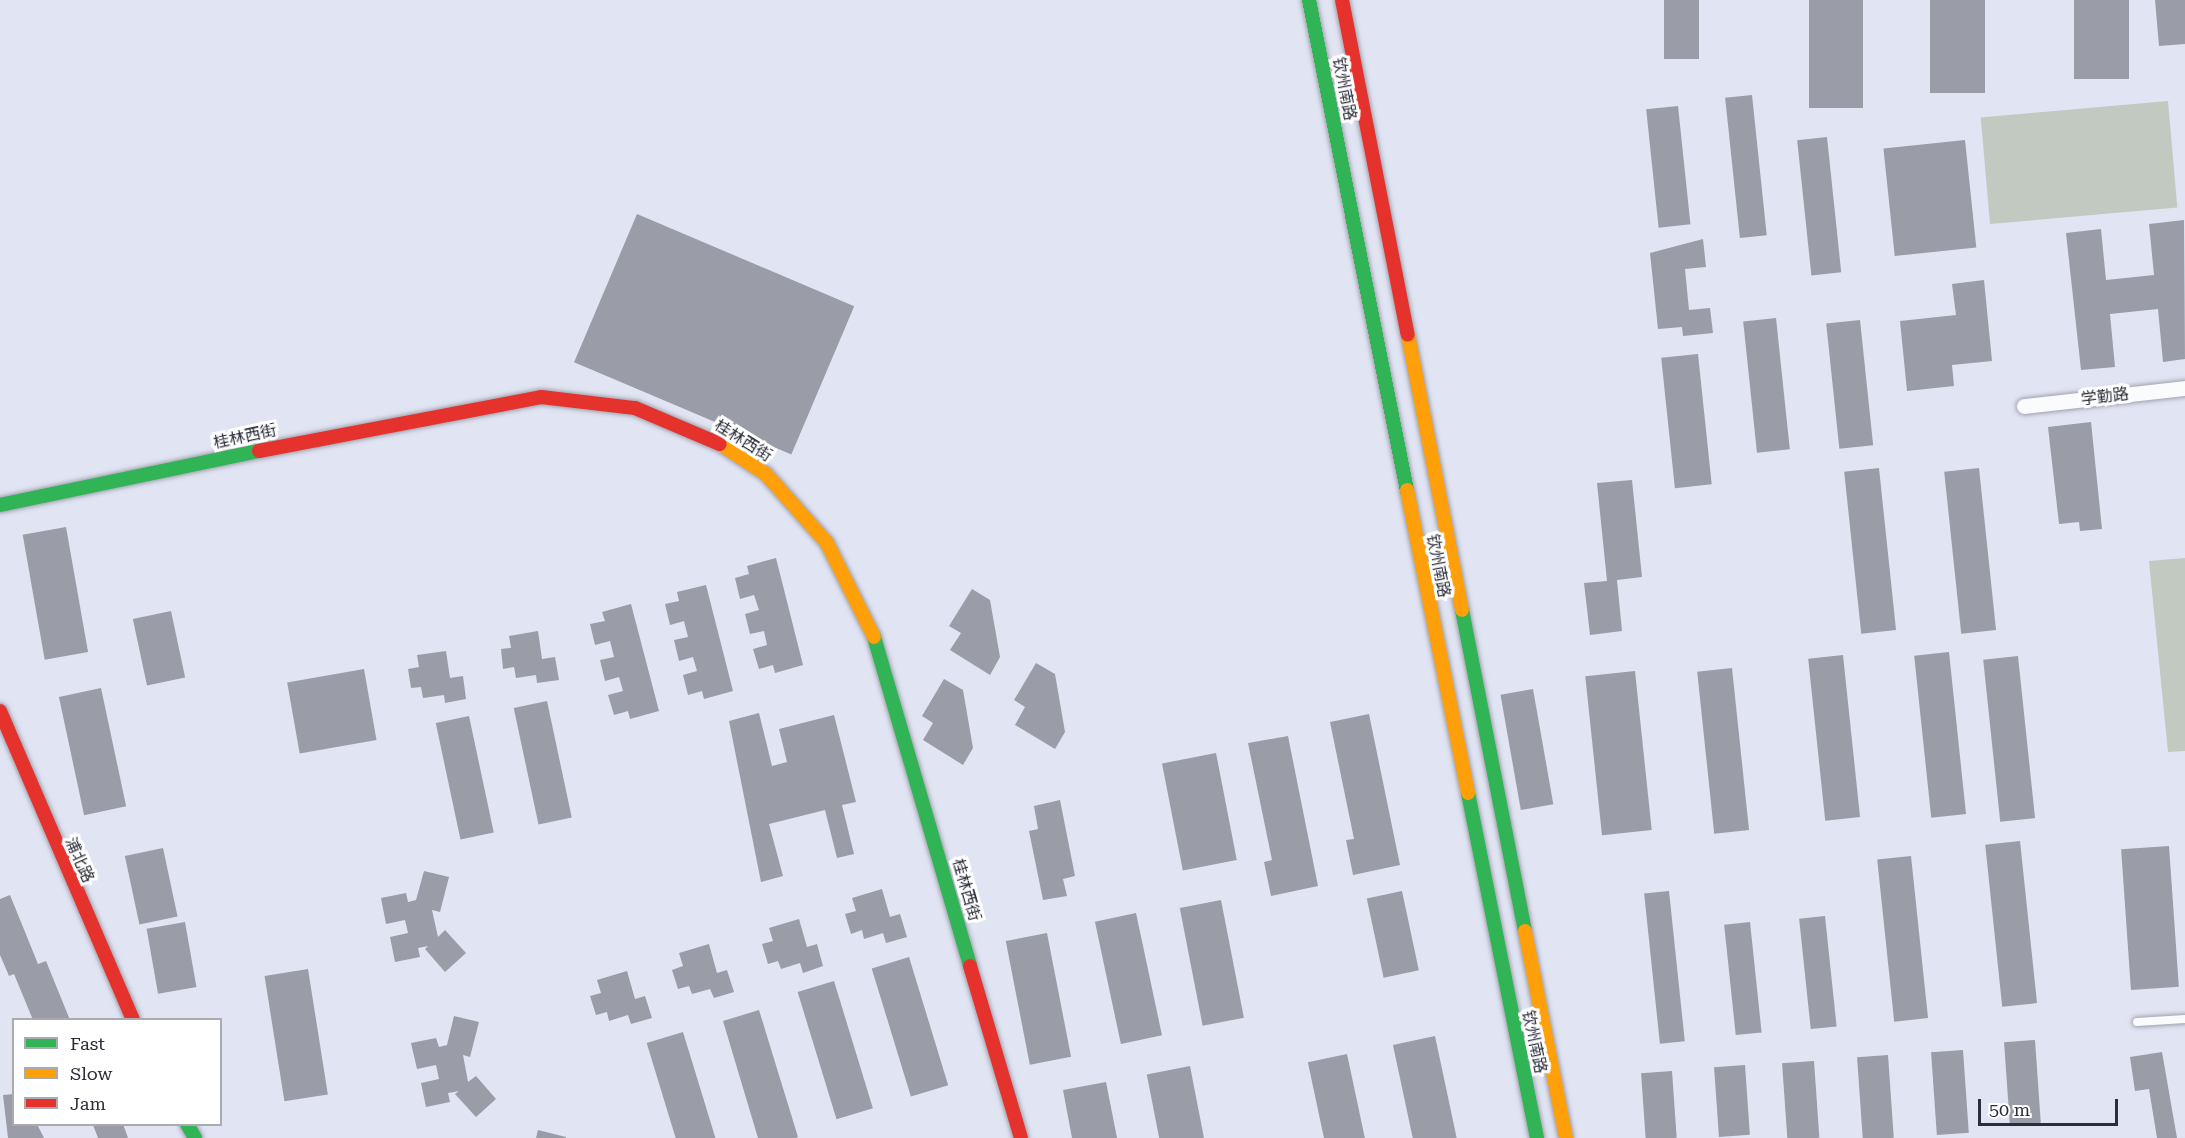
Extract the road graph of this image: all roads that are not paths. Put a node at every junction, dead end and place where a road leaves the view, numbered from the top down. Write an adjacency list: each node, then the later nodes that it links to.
1 (1309, 0): 11 (street, 钦州南路)
2 (1342, 0): 12 (street, 钦州南路)
3 (2185, 388): 4 (street, 学勤路)
4 (2024, 406)
5 (0, 505): 10 (street, 桂林西街)
6 (0, 711): 7 (street, 浦北路)
7 (132, 1018)
8 (2185, 1019): 9 (lane)
9 (2137, 1022)
10 (1021, 1138)
11 (1537, 1138)
12 (1566, 1138)

